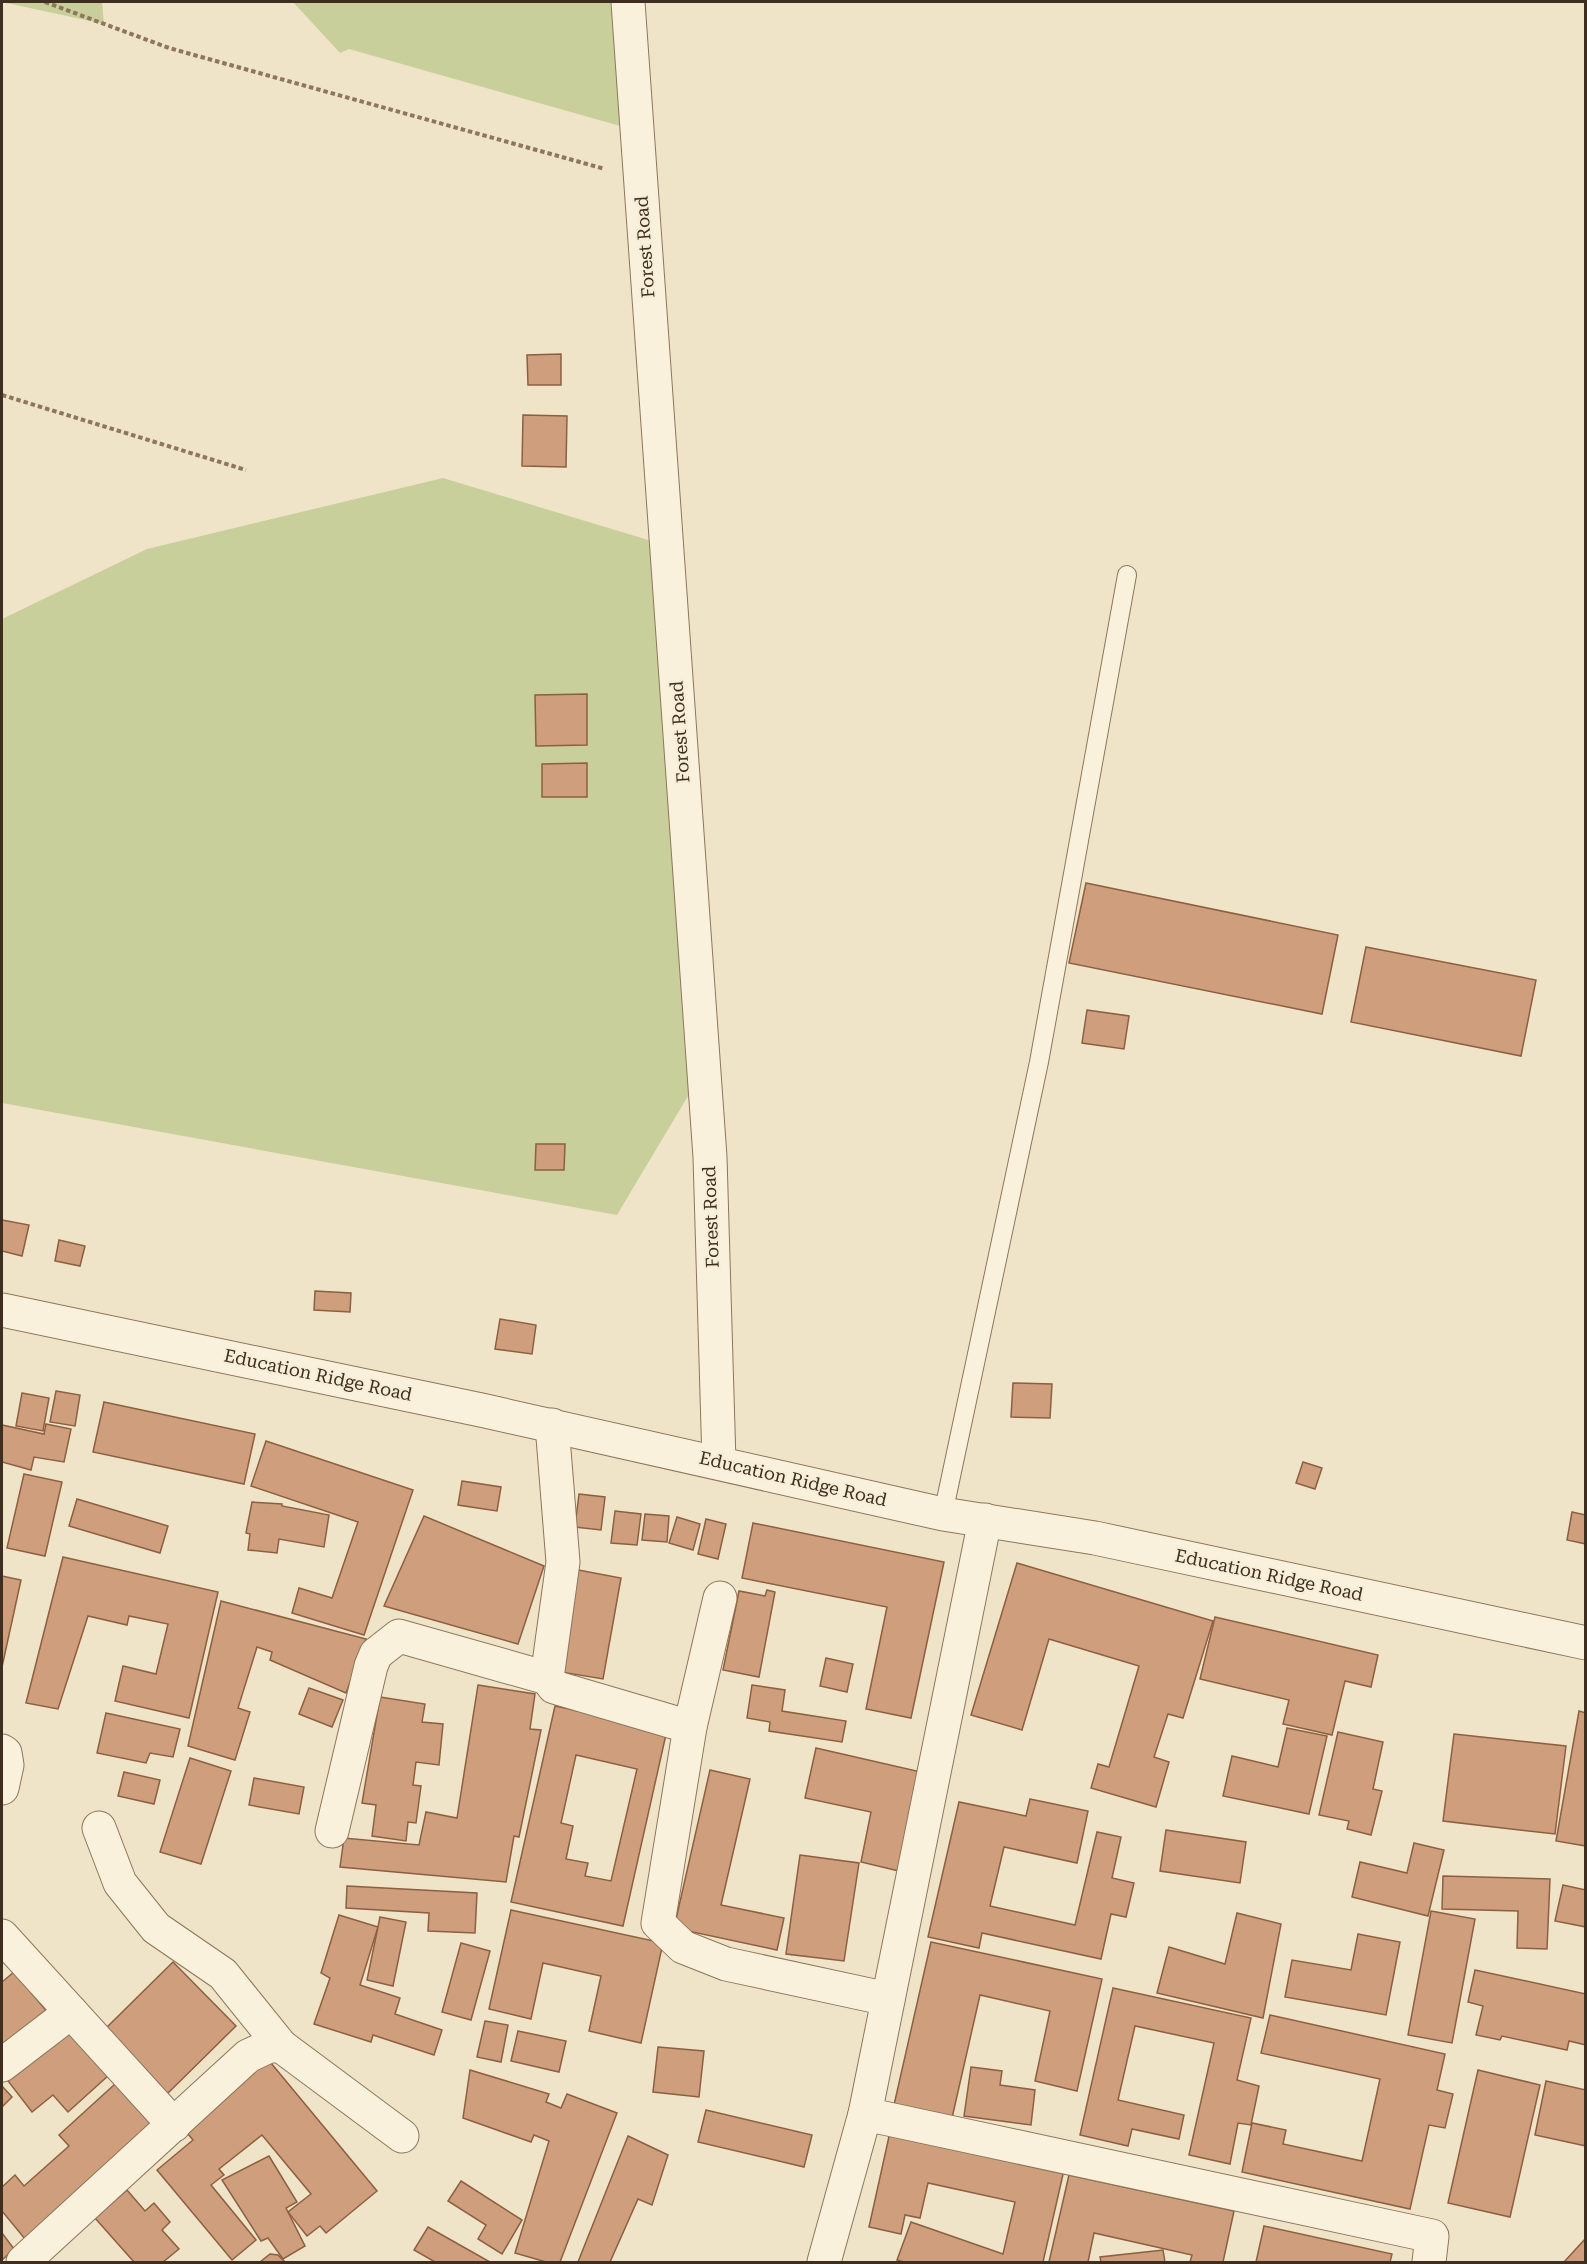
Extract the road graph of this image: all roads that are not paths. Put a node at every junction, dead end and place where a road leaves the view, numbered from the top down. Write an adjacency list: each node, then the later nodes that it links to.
1 (628, 2): 5 (street, Forest Road)
2 (1127, 575): 6 (lane)
3 (2, 1310): 4 (street, Education Ridge Road)
4 (552, 1425): 5 (street, Education Ridge Road); 10 (street)
5 (719, 1462): 6 (street, Education Ridge Road)
6 (943, 1514): 7 (street, Education Ridge Road)
7 (985, 1521): 9 (street, Education Ridge Road); 17 (street)
8 (720, 1598): 11 (street)
9 (1586, 1643)
10 (547, 1678): 11 (street); 15 (street)
11 (690, 1726): 17 (street)
12 (2, 1751): 13 (street)
13 (2, 1788)
14 (99, 1828): 19 (street)
15 (332, 1831)
16 (2, 1936): 18 (street)
17 (888, 1999): 21 (street)
18 (70, 2012): 20 (street); 22 (street)
19 (281, 2046): 22 (street); 23 (street)
20 (2, 2065)
21 (865, 2114): 25 (street); 26 (street)
22 (174, 2125): 24 (street)
23 (402, 2136)
24 (23, 2262)
25 (824, 2262)
26 (1430, 2262)

